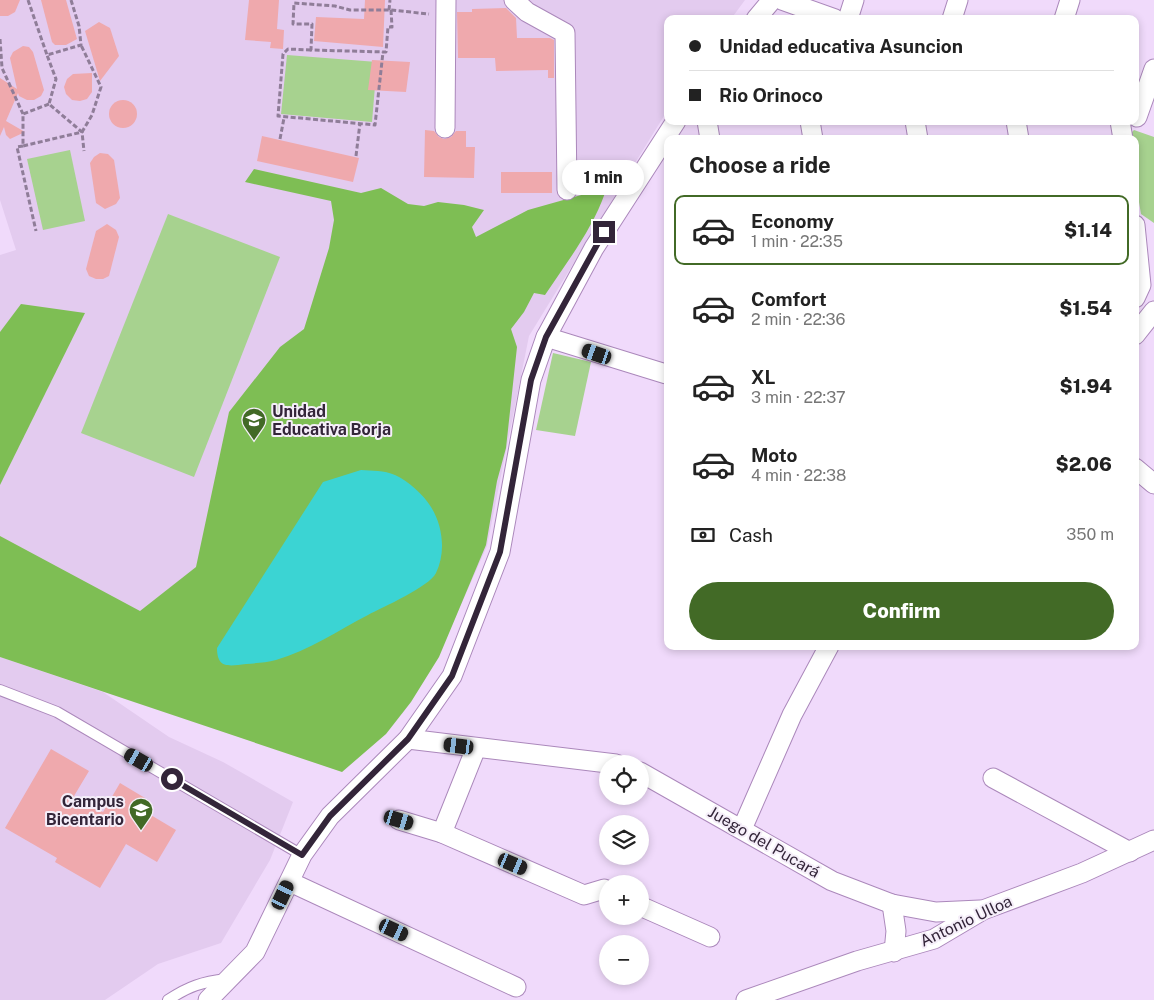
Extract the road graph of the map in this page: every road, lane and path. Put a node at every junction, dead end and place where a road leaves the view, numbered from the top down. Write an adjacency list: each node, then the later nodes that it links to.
1 (28, 0): 22 (path)
2 (71, 0): 19 (path)
3 (390, 0): 12 (path)
4 (514, 0): 36 (street)
5 (772, 0): 13 (street)
6 (854, 0): 15 (street)
7 (958, 0): 16 (street)
8 (1070, 0): 17 (street)
9 (300, 2): 12 (path); 20 (path)
10 (441, 7): 12 (path); 29 (street)
11 (790, 8): 14 (street)
12 (390, 10): 21 (path)
13 (759, 15)
14 (819, 15)
15 (849, 15)
16 (953, 15)
17 (1065, 15)
18 (0, 39): 26 (path)
19 (81, 46): 22 (path); 30 (path)
20 (311, 50): 21 (path); 27 (path)
21 (383, 52): 28 (path)
22 (47, 55): 24 (path)
23 (1154, 69): 25 (street)
24 (49, 104): 26 (path); 30 (path)
25 (1139, 113)
26 (22, 114): 32 (path)
27 (284, 118): 28 (path); 31 (path)
28 (360, 124): 35 (path)
29 (445, 128)
30 (82, 132): 32 (path); 33 (path)
31 (280, 139)
32 (23, 146): 37 (path)
33 (84, 151)
34 (662, 154): 42 (street)
35 (356, 156)
36 (567, 190)
37 (36, 231)
38 (1139, 265): 39 (street)
39 (1139, 289)
40 (1154, 311): 41 (street)
41 (1139, 330)
42 (546, 337): 43 (street); 46 (street)
43 (664, 373)
44 (827, 650): 52 (street)
45 (0, 690): 56 (lane)
46 (408, 739): 47 (street); 56 (street)
47 (476, 748): 48 (street); 53 (street)
48 (599, 762)
49 (649, 777): 52 (street, Juego del Pucará)
50 (993, 778): 55 (street)
51 (399, 820): 53 (street)
52 (742, 829): 59 (street, Juego del Pucará)
53 (442, 833): 58 (street)
54 (1154, 840): 55 (street, Antonio Ulloa)
55 (1130, 852): 61 (street, Antonio Ulloa)
56 (302, 855): 57 (street)
57 (290, 882): 64 (street); 65 (street)
58 (599, 891)
59 (892, 904): 61 (street, Juego del Pucará); 63 (street)
60 (649, 910): 62 (street)
61 (983, 910): 63 (street, Antonio Ulloa)
62 (710, 937)
63 (894, 952): 68 (street, Antonio Ulloa)
64 (230, 979): 66 (lane); 67 (street)
65 (516, 987)
66 (168, 1000)
67 (208, 1000)
68 (746, 1000)

